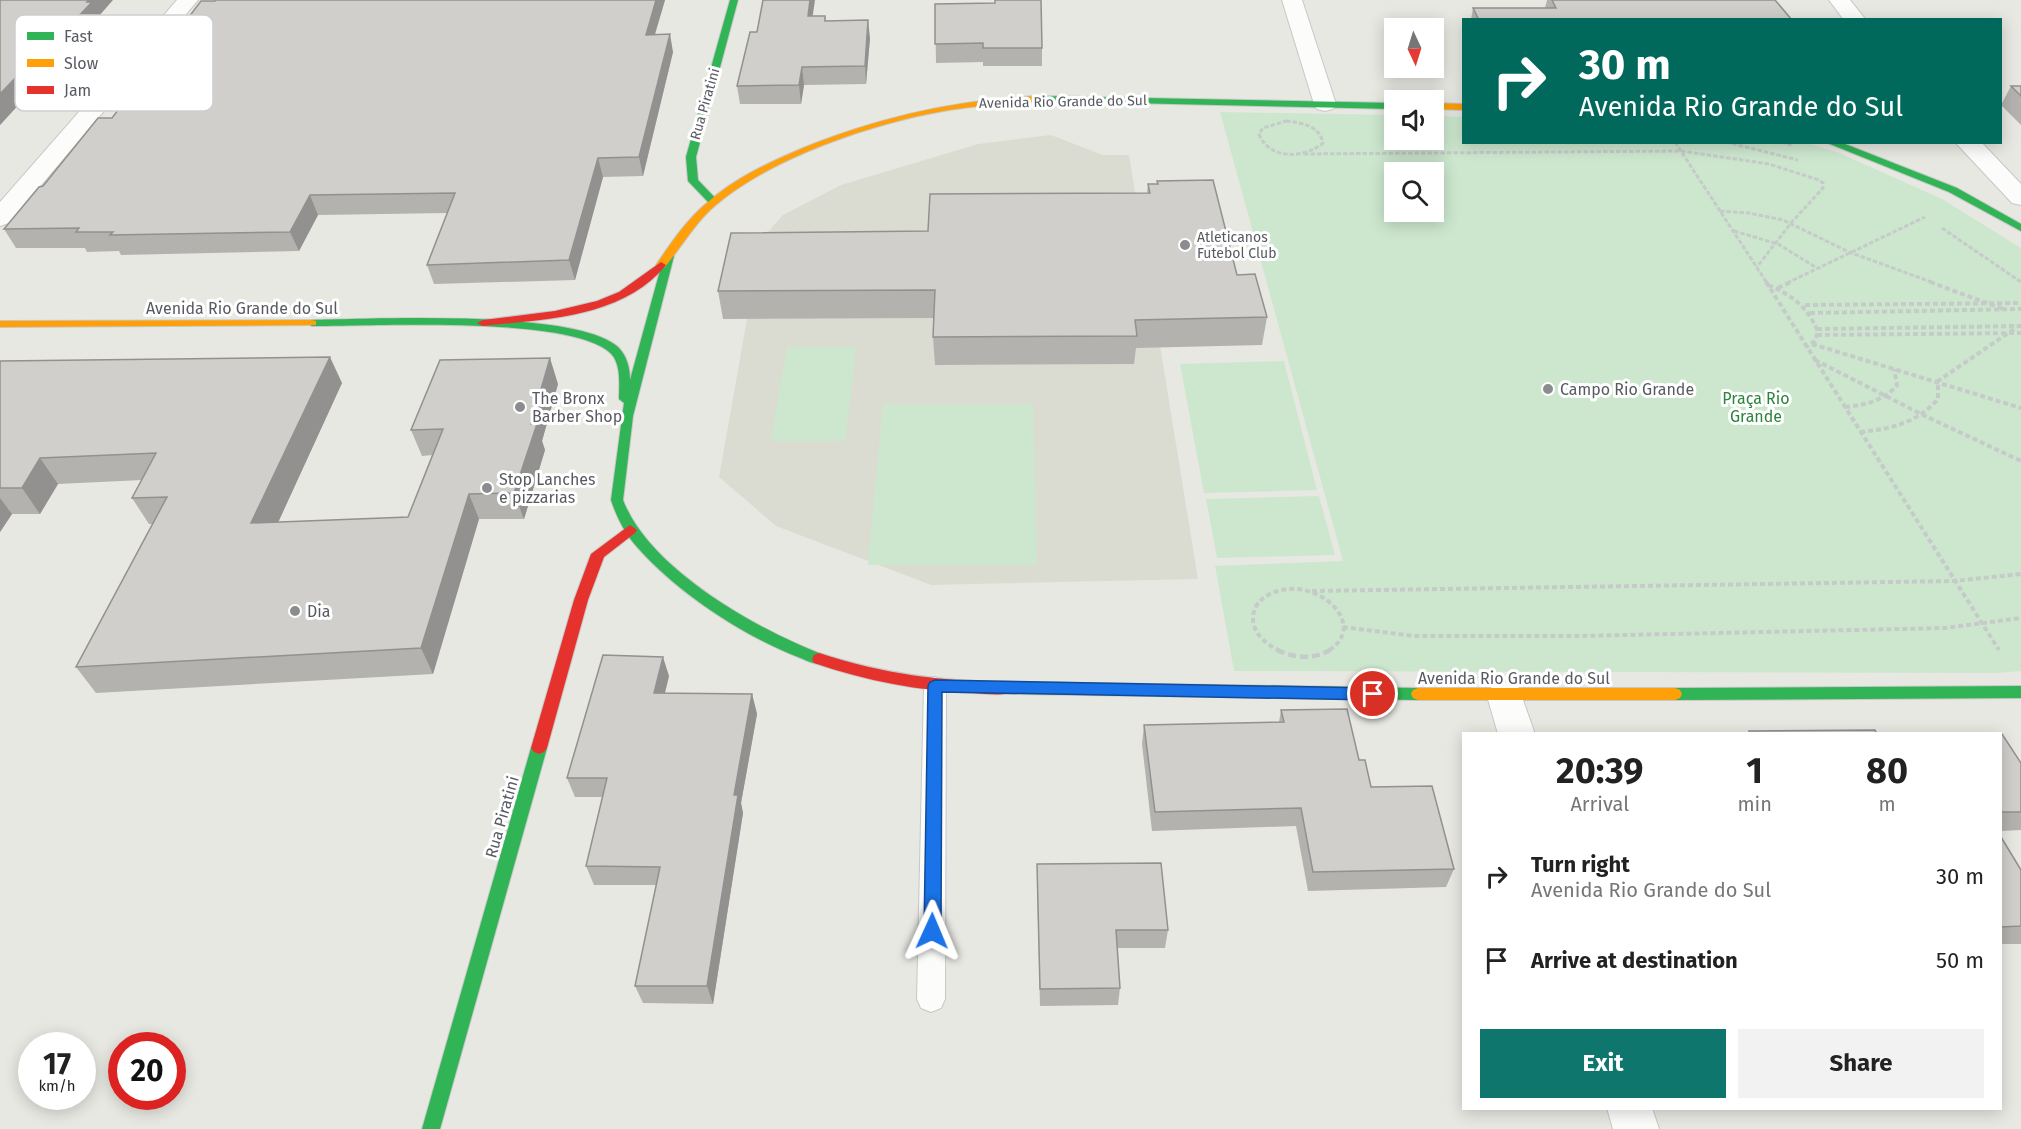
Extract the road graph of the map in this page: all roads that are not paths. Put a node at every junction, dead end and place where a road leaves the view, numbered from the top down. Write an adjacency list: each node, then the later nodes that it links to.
1 (188, 0): 5 (street)
2 (734, 0): 15 (street, Rua Piratini)
3 (1292, 0): 7 (street)
4 (1839, 0): 6 (street)
5 (175, 15)
6 (1854, 18)
7 (1325, 104): 8 (street, Avenida Rio Grande do Sul); 15 (street, Avenida Rio Grande do Sul)
8 (1384, 106)
9 (1444, 106): 10 (street)
10 (1462, 107)
11 (92, 111): 16 (street)
12 (1835, 144): 17 (street)
13 (1969, 144): 14 (street)
14 (2021, 198)
15 (714, 202): 18 (street, Avenida Rio Grande do Sul)
16 (0, 218)
17 (2021, 228)
18 (669, 256): 19 (street, Avenida Rio Grande do Sul); 21 (street, Avenida Rio Grande do Sul)
19 (483, 323): 20 (street, Avenida Rio Grande do Sul); 21 (street, Avenida Rio Grande do Sul)
20 (0, 324)
21 (627, 416): 22 (street, Avenida Rio Grande do Sul)
22 (630, 530): 23 (street, Avenida Rio Grande do Sul); 29 (street, Rua Piratini)
23 (935, 686): 25 (street, Avenida Rio Grande do Sul); 27 (lane)
24 (2021, 692): 25 (street, Avenida Rio Grande do Sul)
25 (1506, 696): 26 (street)
26 (1516, 732)
27 (931, 999)
28 (1630, 1110): 30 (street)
29 (431, 1129)
30 (1636, 1129)

